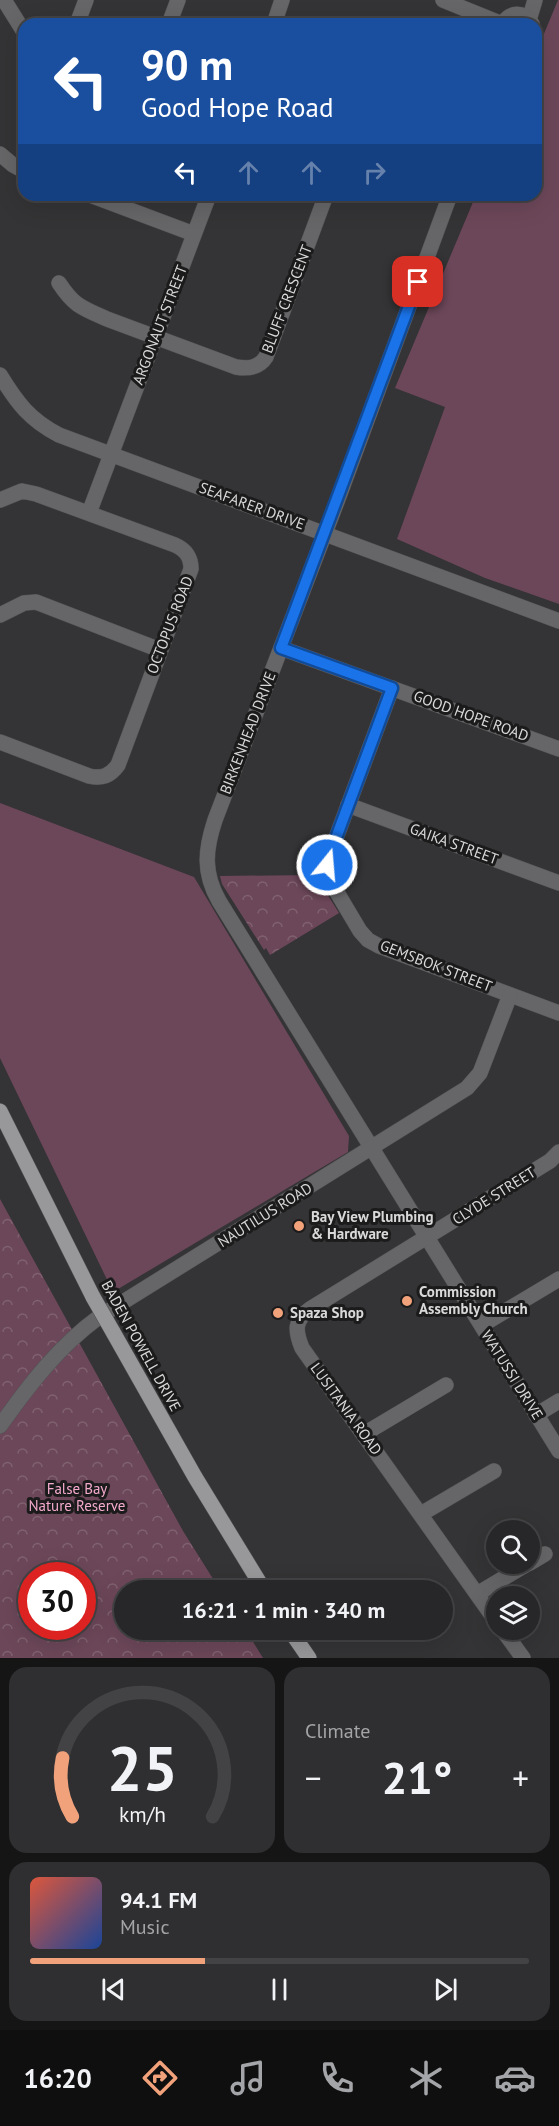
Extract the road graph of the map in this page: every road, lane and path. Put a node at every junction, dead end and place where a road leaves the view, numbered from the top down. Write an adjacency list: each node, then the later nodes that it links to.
1 (4, 0): 16 (street)
2 (86, 0): 8 (street)
3 (178, 0): 9 (street)
4 (282, 0): 10 (street)
5 (443, 0): 11 (street)
6 (519, 0): 12 (street)
7 (535, 0): 15 (street)
8 (79, 18)
9 (171, 18)
10 (276, 18)
11 (495, 18)
12 (506, 18)
13 (509, 18): 14 (street)
14 (527, 18)
15 (531, 18)
16 (18, 22)
17 (0, 154): 18 (street)
18 (18, 168)
19 (111, 201): 23 (street)
20 (207, 201): 23 (street, ARGONAUT STREET)
21 (324, 201): 25 (street, BLUFF CRESCENT)
22 (448, 201): 30 (street, BIRKENHEAD DRIVE)
23 (194, 234): 25 (street, ARGONAUT STREET)
24 (59, 283): 25 (street)
25 (155, 336): 27 (street, ARGONAUT STREET)
26 (0, 375): 27 (street, SEAFARER DRIVE)
27 (111, 455): 29 (street, ARGONAUT STREET); 30 (street, SEAFARER DRIVE)
28 (0, 500): 29 (street, OCTOPUS ROAD)
29 (89, 513): 34 (street, OCTOPUS ROAD)
30 (324, 532): 32 (street, SEAFARER DRIVE); 33 (street, BIRKENHEAD DRIVE)
31 (0, 615): 34 (street)
32 (559, 621)
33 (281, 648): 35 (street, GOOD HOPE ROAD); 43 (street, BIRKENHEAD DRIVE)
34 (160, 650): 36 (street, OCTOPUS ROAD)
35 (392, 688): 37 (street, GOOD HOPE ROAD); 38 (street, GEMSBOK STREET)
36 (0, 742)
37 (559, 749)
38 (348, 805): 39 (street, GAIKA STREET); 40 (street, GEMSBOK STREET)
39 (559, 883)
40 (510, 994): 41 (street, GEMSBOK STREET); 43 (street, NAUTILUS ROAD)
41 (559, 1013)
42 (0, 1111): 59 (main road, BADEN POWELL DRIVE, bridge)
43 (371, 1149): 45 (street, BIRKENHEAD DRIVE); 51 (street, NAUTILUS ROAD)
44 (559, 1152): 45 (street, CLYDE STREET)
45 (428, 1238): 47 (street, WATUSSI DRIVE); 52 (street, LUSITANIA ROAD)
46 (559, 1279): 47 (street)
47 (482, 1325): 50 (street, WATUSSI DRIVE)
48 (446, 1385): 52 (street)
49 (559, 1401): 50 (street)
50 (537, 1415): 53 (street, WATUSSI DRIVE)
51 (0, 1426)
52 (364, 1434): 55 (street, LUSITANIA ROAD)
53 (559, 1451)
54 (494, 1471): 55 (street)
55 (421, 1514): 60 (street, LUSITANIA ROAD)
56 (545, 1554): 57 (street)
57 (540, 1557)
58 (511, 1574): 60 (street)
59 (258, 1580)
60 (477, 1594): 61 (street, LUSITANIA ROAD)
61 (486, 1607)
62 (297, 1640): 64 (main road)
63 (510, 1640): 65 (street)
64 (309, 1658)
65 (523, 1658)

